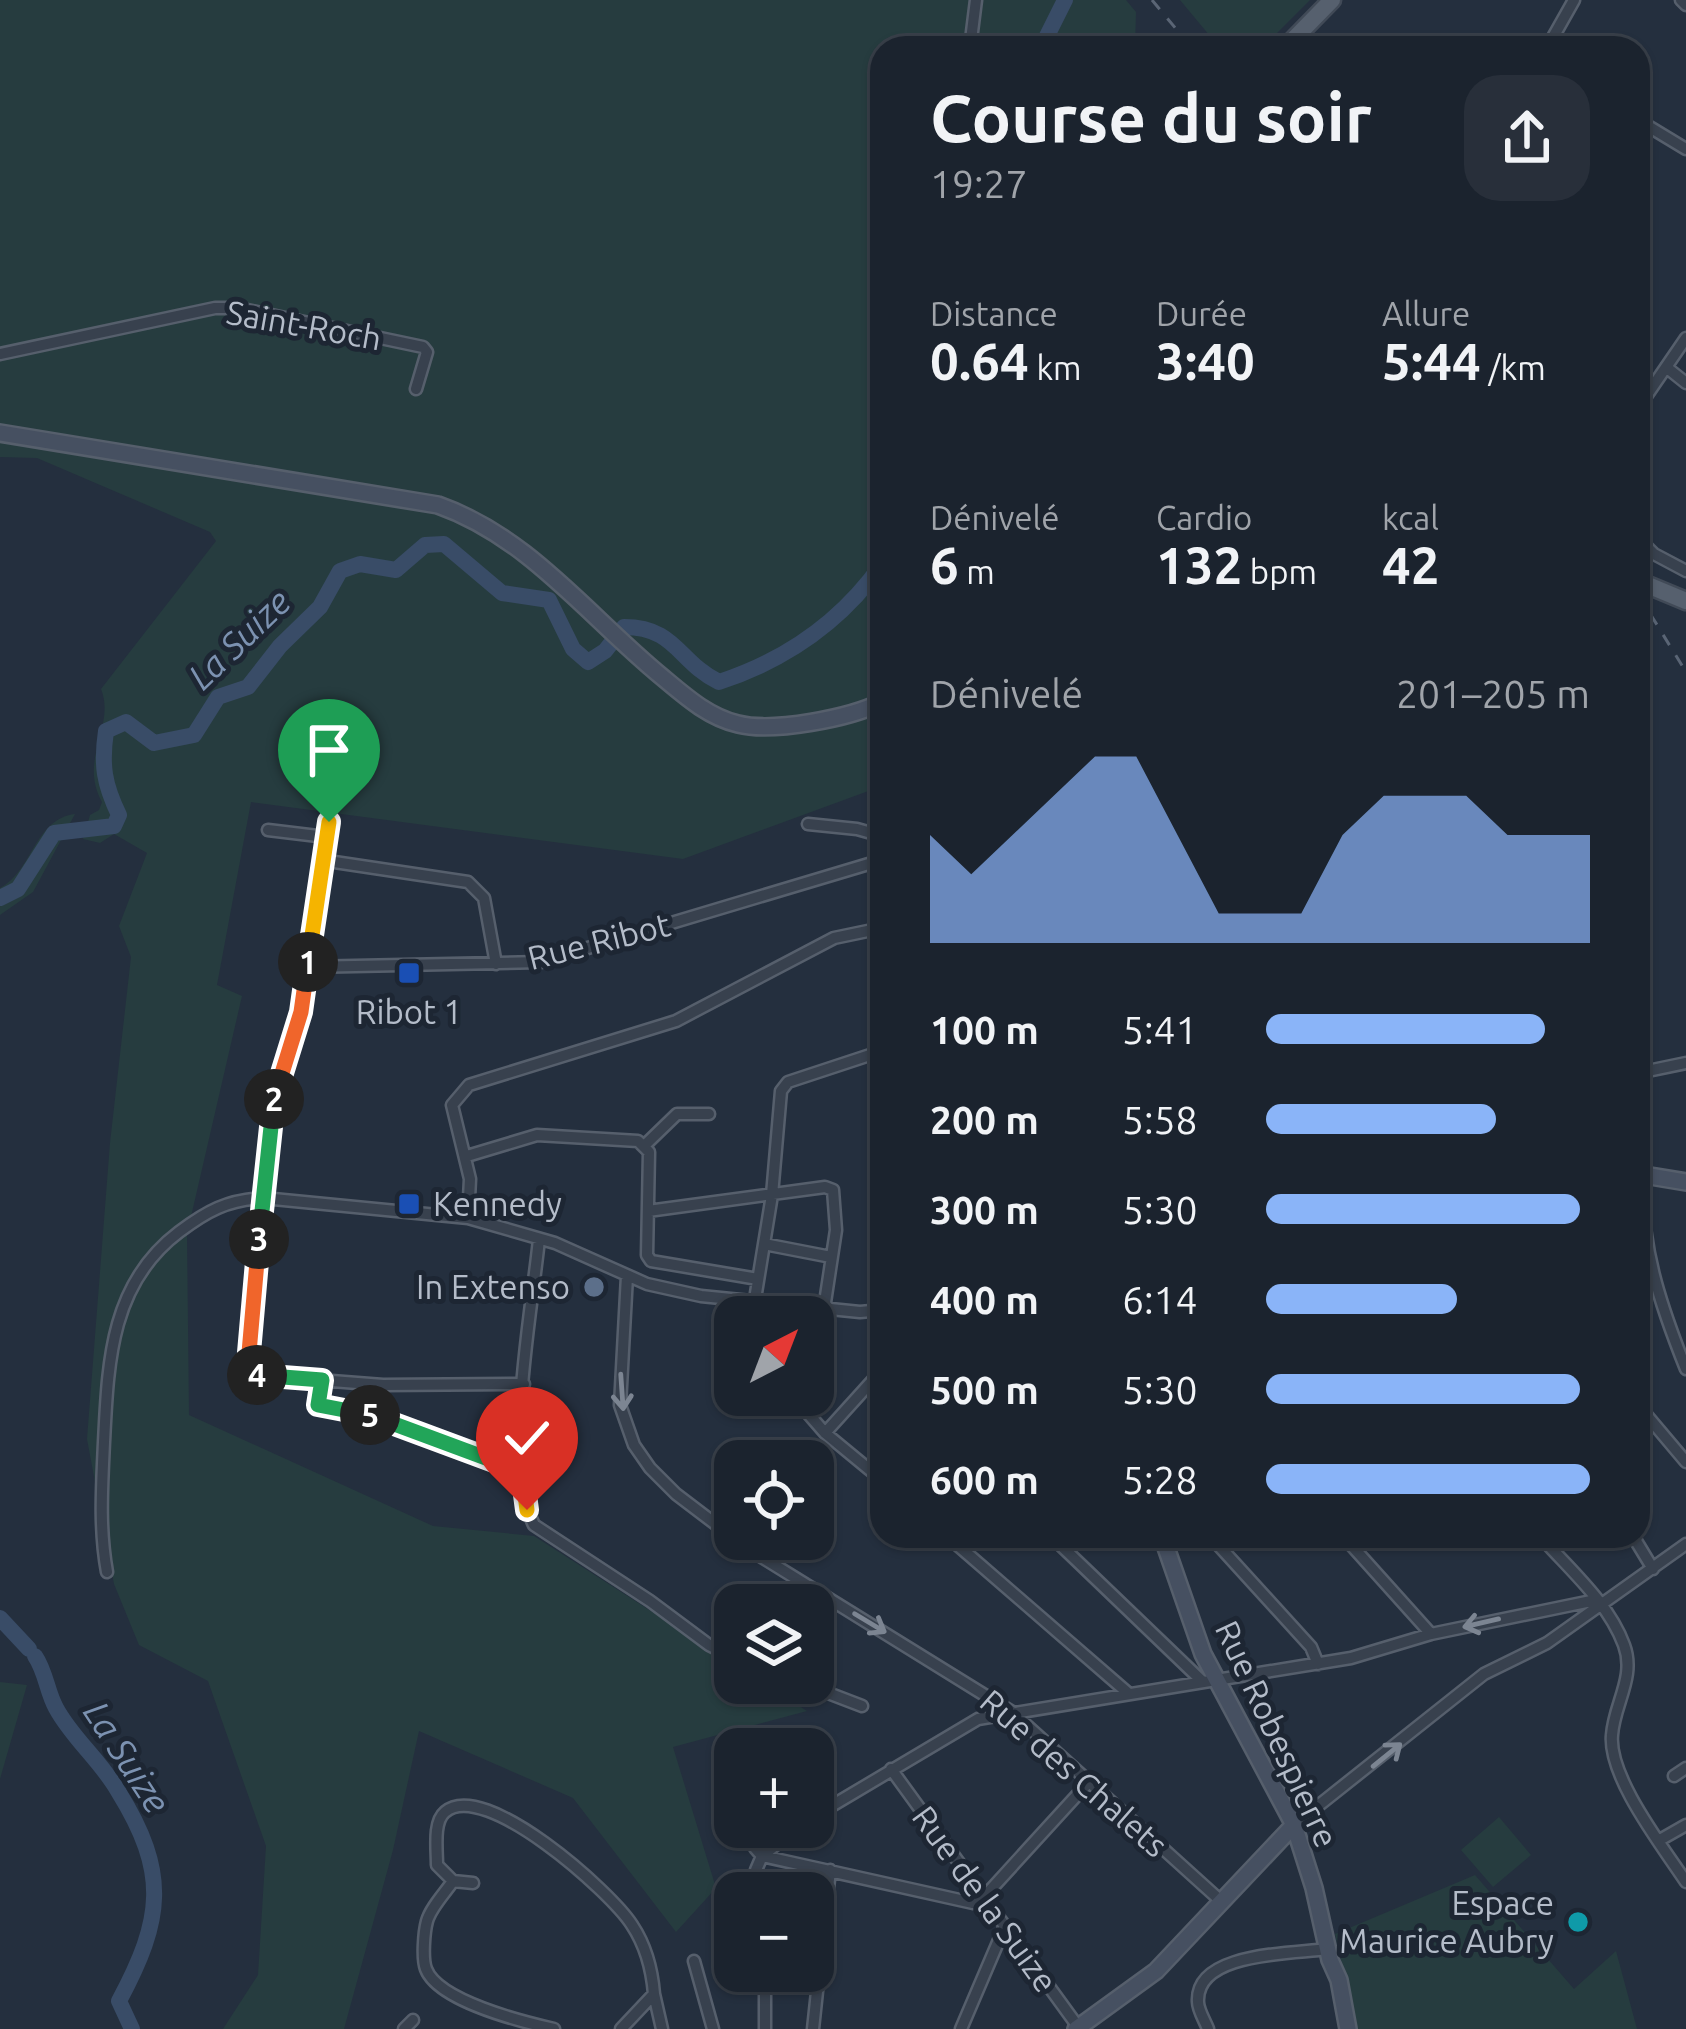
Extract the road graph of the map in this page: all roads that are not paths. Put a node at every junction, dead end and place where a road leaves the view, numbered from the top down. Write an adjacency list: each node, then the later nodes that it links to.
1 (976, 0): 4 (street)
2 (1332, 0): 5 (main road)
3 (1574, 0): 6 (street)
4 (972, 36)
5 (1297, 36)
6 (1554, 36)
7 (1650, 127): 8 (street)
8 (1686, 149)
9 (1686, 338): 11 (street)
10 (0, 354): 13 (street, Saint-Roch)
11 (1666, 368): 12 (street); 14 (street)
12 (1686, 383)
13 (416, 389)
14 (1650, 391)
15 (0, 433): 20 (main road)
16 (1650, 550): 17 (street)
17 (1686, 571)
18 (1650, 586): 19 (main road)
19 (1686, 601)
20 (870, 705)
21 (329, 822): 25 (street)
22 (808, 824): 24 (street)
23 (268, 830): 25 (street)
24 (870, 833)
25 (326, 837): 26 (street)
26 (321, 860): 29 (street); 30 (street)
27 (870, 864): 29 (street, Rue Ribot)
28 (870, 933): 36 (street)
29 (496, 964): 30 (street, Rue Ribot)
30 (307, 967): 40 (street)
31 (870, 1056): 39 (street)
32 (1686, 1063): 33 (street)
33 (1650, 1070)
34 (709, 1114): 35 (street)
35 (645, 1145): 36 (street); 41 (street)
36 (466, 1156): 42 (street)
37 (1650, 1176): 38 (main road)
38 (1686, 1182)
39 (772, 1195): 41 (street); 44 (street); 45 (street)
40 (262, 1198): 42 (street); 55 (street); 73 (street)
41 (648, 1211): 48 (street)
42 (468, 1218): 43 (street)
43 (539, 1239): 47 (street); 57 (street)
44 (764, 1244): 45 (street); 48 (street)
45 (831, 1257): 50 (street)
46 (1650, 1270): 54 (street)
47 (627, 1276): 51 (street); 82 (street, Rue des Chalets, one-way to 82)
48 (758, 1279): 49 (street)
49 (757, 1296)
50 (826, 1296)
51 (714, 1297)
52 (834, 1309): 53 (street)
53 (870, 1310)
54 (1686, 1369)
55 (322, 1380): 57 (street); 63 (street)
56 (870, 1383): 60 (street)
57 (524, 1384): 63 (street)
58 (810, 1416): 60 (street)
59 (1650, 1419): 61 (street)
60 (825, 1433): 62 (street)
61 (1686, 1462)
62 (870, 1470)
63 (522, 1472): 76 (street)
64 (1686, 1544): 72 (street)
65 (961, 1548): 79 (street)
66 (1064, 1548): 78 (street)
67 (1166, 1548): 78 (main road, Rue Robespierre)
68 (1221, 1548): 77 (street)
69 (1353, 1548): 75 (street)
70 (1551, 1548): 74 (street)
71 (1640, 1548): 72 (street)
72 (1653, 1569): 74 (street)
73 (107, 1572)
74 (1599, 1601): 75 (street, one-way to 75); 89 (street, one-way to 74); 90 (street)
75 (1431, 1634): 77 (street)
76 (714, 1648)
77 (1318, 1664): 78 (street)
78 (1208, 1680): 79 (street); 89 (main road, Rue Robespierre)
79 (1128, 1694): 82 (street)
80 (834, 1695): 81 (street)
81 (862, 1706)
82 (1012, 1712): 83 (street); 86 (street, Rue des Chalets)
83 (891, 1768): 87 (street); 99 (street, Rue de la Suize)
84 (1686, 1768): 85 (street)
85 (1674, 1775)
86 (1089, 1782): 99 (street); 100 (street, Rue des Chalets)
87 (834, 1804)
88 (1686, 1825): 90 (street)
89 (1294, 1826): 100 (main road); 102 (main road, Rue Robespierre)
90 (1658, 1841): 97 (street)
91 (755, 1848): 93 (street)
92 (772, 1848): 93 (street)
93 (762, 1856): 94 (street); 95 (street)
94 (830, 1870): 99 (street); 114 (street)
95 (756, 1872)
96 (453, 1881): 98 (street); 105 (street); 106 (street)
97 (1686, 1882)
98 (473, 1883)
99 (984, 1897): 101 (street, Rue de la Suize)
100 (1222, 1902): 107 (main road)
101 (1005, 1926): 107 (street, Rue de la Suize); 115 (street)
102 (1327, 1949): 116 (street); 117 (main road, Rue Robespierre)
103 (694, 1961): 112 (street)
104 (765, 1992): 113 (street)
105 (654, 1994): 110 (street); 111 (street)
106 (492, 2012): 108 (street); 109 (street)
107 (1078, 2028)
108 (493, 2029)
109 (554, 2029)
110 (621, 2029)
111 (662, 2029)
112 (713, 2029)
113 (765, 2029)
114 (813, 2029)
115 (961, 2029)
116 (1208, 2029)
117 (1348, 2029)

